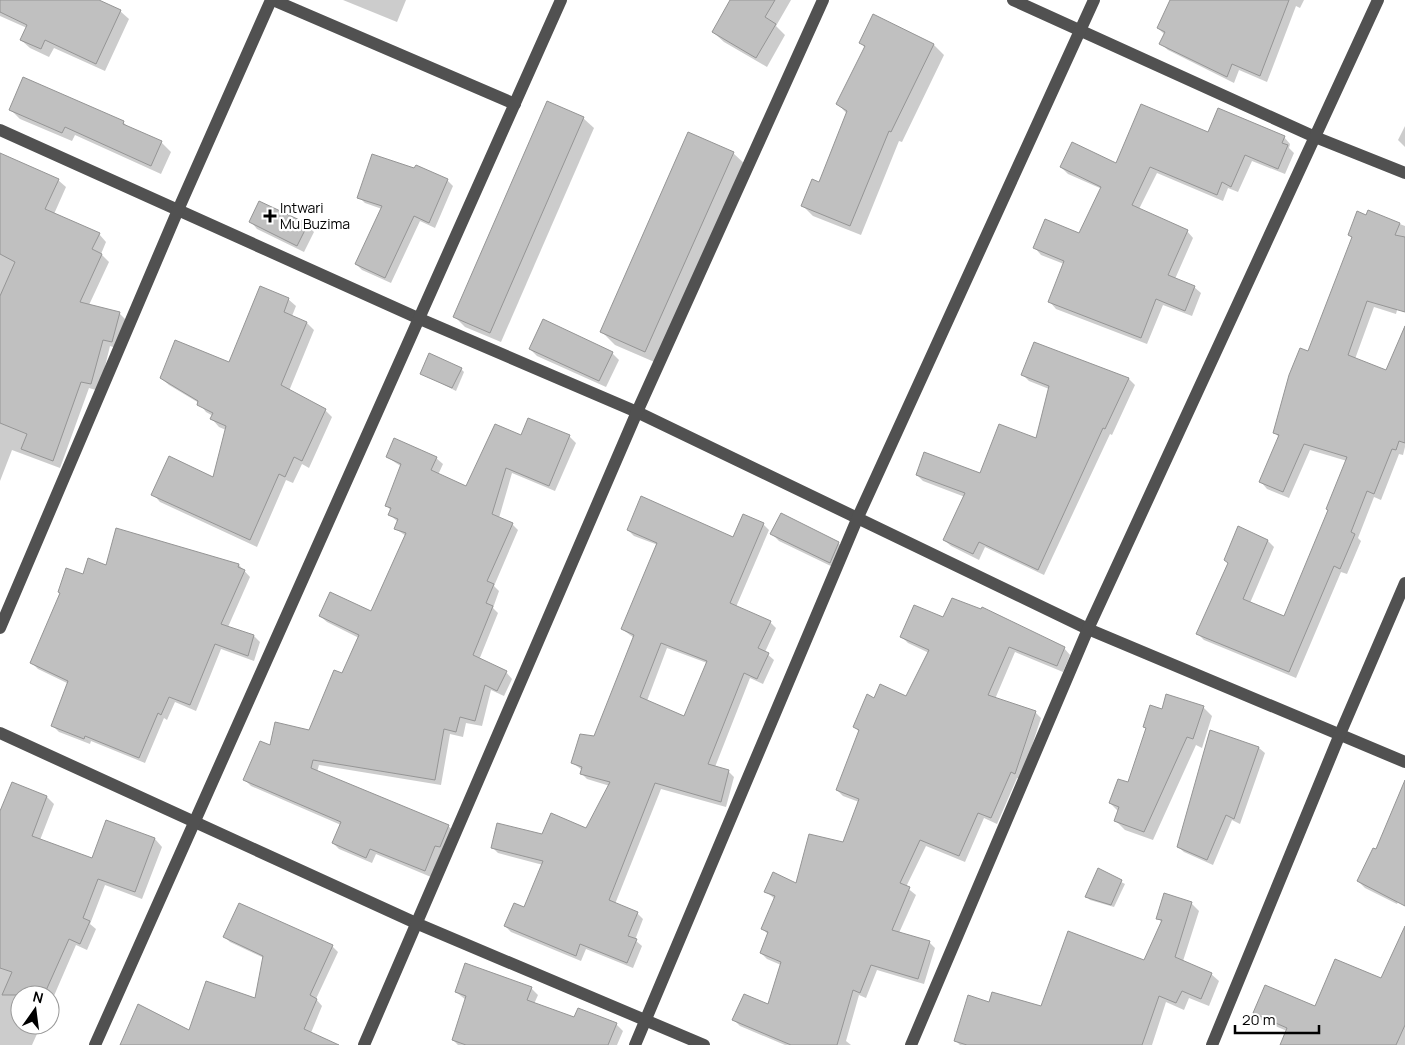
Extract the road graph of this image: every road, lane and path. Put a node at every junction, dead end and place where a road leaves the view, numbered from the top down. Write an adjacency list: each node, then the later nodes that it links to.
1 (272, 0): 8 (street); 12 (street)
2 (561, 0): 8 (street)
3 (823, 0): 14 (street)
4 (1013, 0): 7 (street)
5 (1094, 0): 7 (street)
6 (1378, 0): 10 (street)
7 (1081, 32): 10 (street); 15 (street)
8 (514, 104): 13 (street)
9 (0, 130): 12 (street)
10 (1315, 137): 11 (street); 18 (street)
11 (1405, 173)
12 (178, 210): 13 (street); 17 (street)
13 (420, 319): 14 (street); 22 (street)
14 (637, 412): 15 (street); 23 (street)
15 (858, 517): 18 (street); 24 (street)
16 (1405, 583): 20 (street)
17 (0, 628)
18 (1088, 629): 20 (street); 29 (street)
19 (0, 733): 22 (street)
20 (1340, 734): 21 (street); 30 (street)
21 (1405, 762)
22 (195, 822): 23 (street); 25 (street)
23 (418, 924): 24 (street); 26 (street)
24 (645, 1021): 27 (street); 28 (street)
25 (95, 1045)
26 (364, 1045)
27 (634, 1045)
28 (704, 1045)
29 (911, 1045)
30 (1212, 1045)

